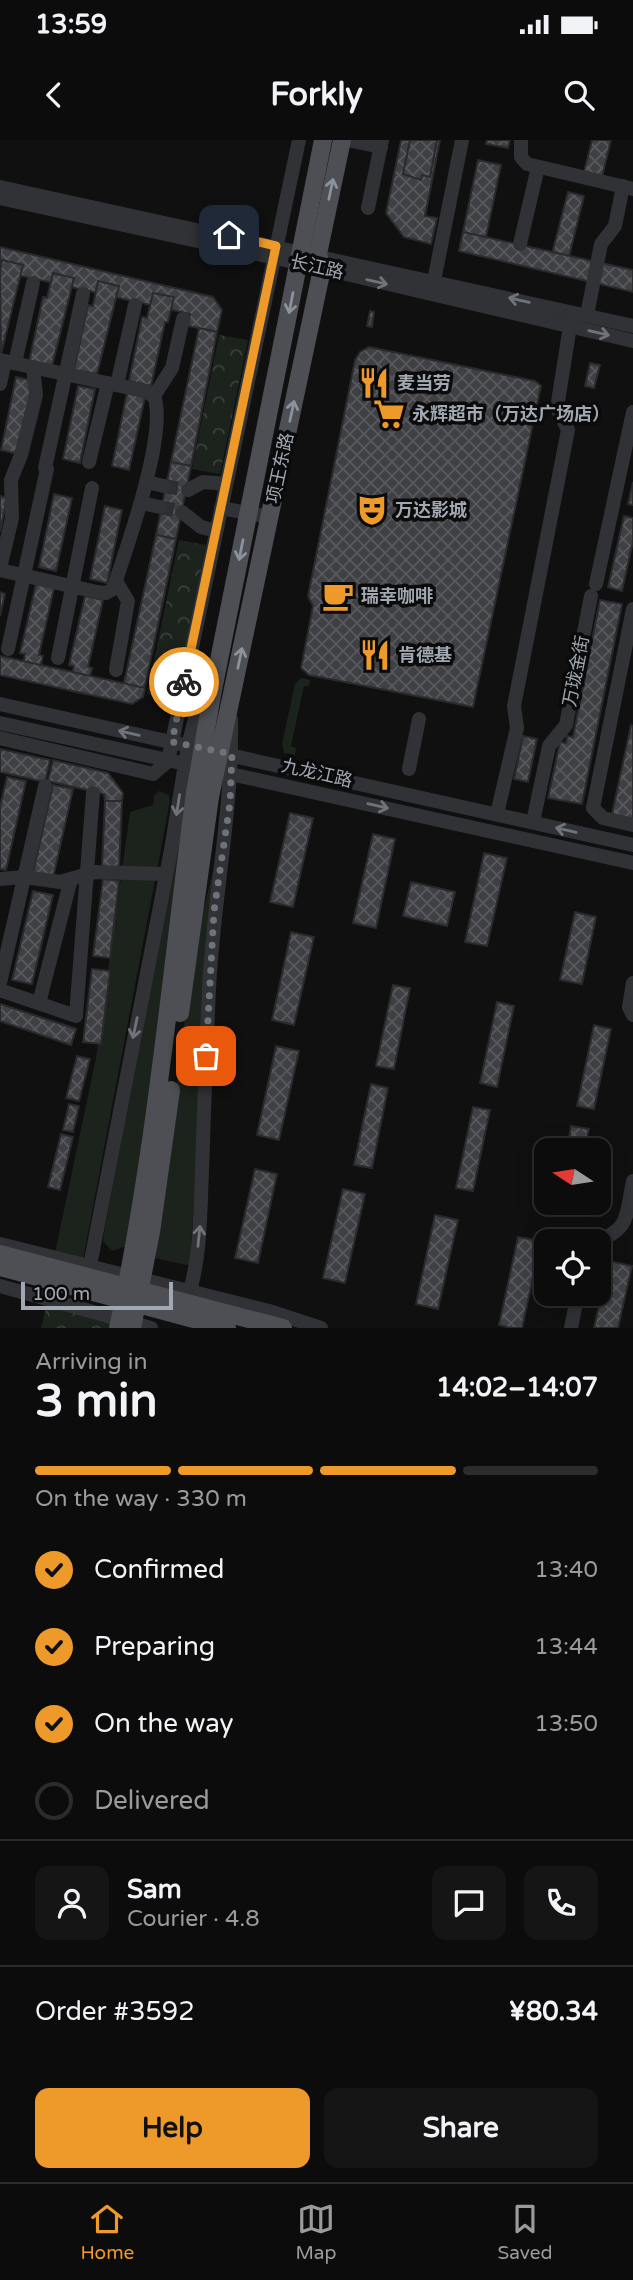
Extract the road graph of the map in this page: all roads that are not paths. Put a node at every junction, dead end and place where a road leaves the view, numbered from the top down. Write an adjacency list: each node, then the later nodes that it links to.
1 (299, 140): 14 (street)
2 (323, 140): 15 (main road, 项王东路)
3 (342, 140): 15 (main road, 项王东路, one-way to 3)
4 (347, 140): 7 (street)
5 (462, 140): 16 (street)
6 (521, 140): 8 (street)
7 (382, 144): 12 (street)
8 (538, 167): 10 (street); 13 (street)
9 (0, 187): 14 (street, 长江路)
10 (628, 187): 20 (street)
11 (0, 198): 14 (street, 长江路)
12 (368, 208)
13 (520, 244)
14 (275, 251): 15 (street, 长江路); 35 (street)
15 (310, 259): 16 (street, 长江路); 22 (street, 长江路, one-way to 22); 43 (main road, 项王东路, one-way to 43); 44 (main road, 项王东路, one-way to 15)
16 (434, 281): 20 (street, 长江路, one-way to 16)
17 (33, 284): 25 (street)
18 (83, 294): 27 (street)
19 (135, 305): 29 (street)
20 (587, 315): 23 (street, 长江路)
21 (183, 319): 30 (street)
22 (570, 326): 24 (street, 长江路, one-way to 24); 65 (street)
23 (633, 326)
24 (633, 341)
25 (7, 361): 26 (street); 28 (street)
26 (33, 368): 27 (street); 46 (street)
27 (66, 374): 29 (street); 47 (street)
28 (0, 384)
29 (112, 384): 30 (street); 33 (street)
30 (154, 396): 34 (street)
31 (633, 412): 32 (street, 万珑金街)
32 (629, 453): 66 (street, 万珑金街)
33 (89, 462)
34 (146, 482): 36 (street); 39 (street)
35 (226, 484): 38 (street); 41 (street)
36 (164, 486)
37 (92, 488): 49 (street)
38 (188, 490)
39 (141, 503): 40 (street); 48 (street)
40 (160, 507)
41 (221, 508): 43 (street); 45 (street)
42 (182, 512): 45 (street)
43 (248, 512): 44 (street); 59 (main road, 项王东路, one-way to 59)
44 (270, 517): 59 (main road, 项王东路, one-way to 44)
45 (216, 531): 58 (street)
46 (0, 569): 47 (street)
47 (24, 576): 49 (street); 51 (street)
48 (116, 581): 49 (street); 53 (street)
49 (73, 587): 52 (street)
50 (633, 609): 67 (street)
51 (8, 649)
52 (58, 658)
53 (116, 670)
54 (0, 704): 58 (street, 九龙江路, one-way to 54)
55 (419, 719): 61 (street)
56 (0, 723): 60 (street, 九龙江路)
57 (0, 738): 60 (street)
58 (172, 742): 59 (street, 九龙江路); 60 (street)
59 (208, 759): 60 (street, 九龙江路); 64 (main road, 项王东路); 65 (street, 九龙江路); 69 (street, 九龙江路, one-way to 69); 70 (street, one-way to 70); 87 (street, one-way to 59)
60 (167, 761)
61 (409, 769)
62 (45, 786): 72 (street)
63 (93, 793): 71 (street)
64 (202, 795): 90 (main road, bridge); 91 (main road, bridge)
65 (497, 814): 66 (street, 九龙江路)
66 (533, 822): 68 (street, 九龙江路, one-way to 66)
67 (633, 825)
68 (633, 845)
69 (633, 863)
70 (166, 874): 71 (street); 85 (street, one-way to 85)
71 (89, 875): 74 (street); 78 (street)
72 (24, 877): 73 (street); 74 (street); 75 (street)
73 (0, 878)
74 (71, 880): 78 (street)
75 (0, 983)
76 (633, 983): 79 (street)
77 (0, 990): 78 (street)
78 (39, 1003)
79 (633, 1015)
80 (633, 1181): 81 (street)
81 (611, 1235)
82 (0, 1244): 85 (street)
83 (0, 1254): 85 (main road)
84 (0, 1267): 85 (main road)
85 (88, 1279): 87 (main road); 89 (main road)
86 (0, 1286): 92 (street)
87 (188, 1297): 94 (main road); 95 (street)
88 (575, 1306): 96 (street)
89 (159, 1310): 92 (street); 93 (main road)
90 (118, 1328)
91 (132, 1328)
92 (153, 1328)
93 (227, 1328)
94 (283, 1328)
95 (321, 1328)
96 (571, 1328)

